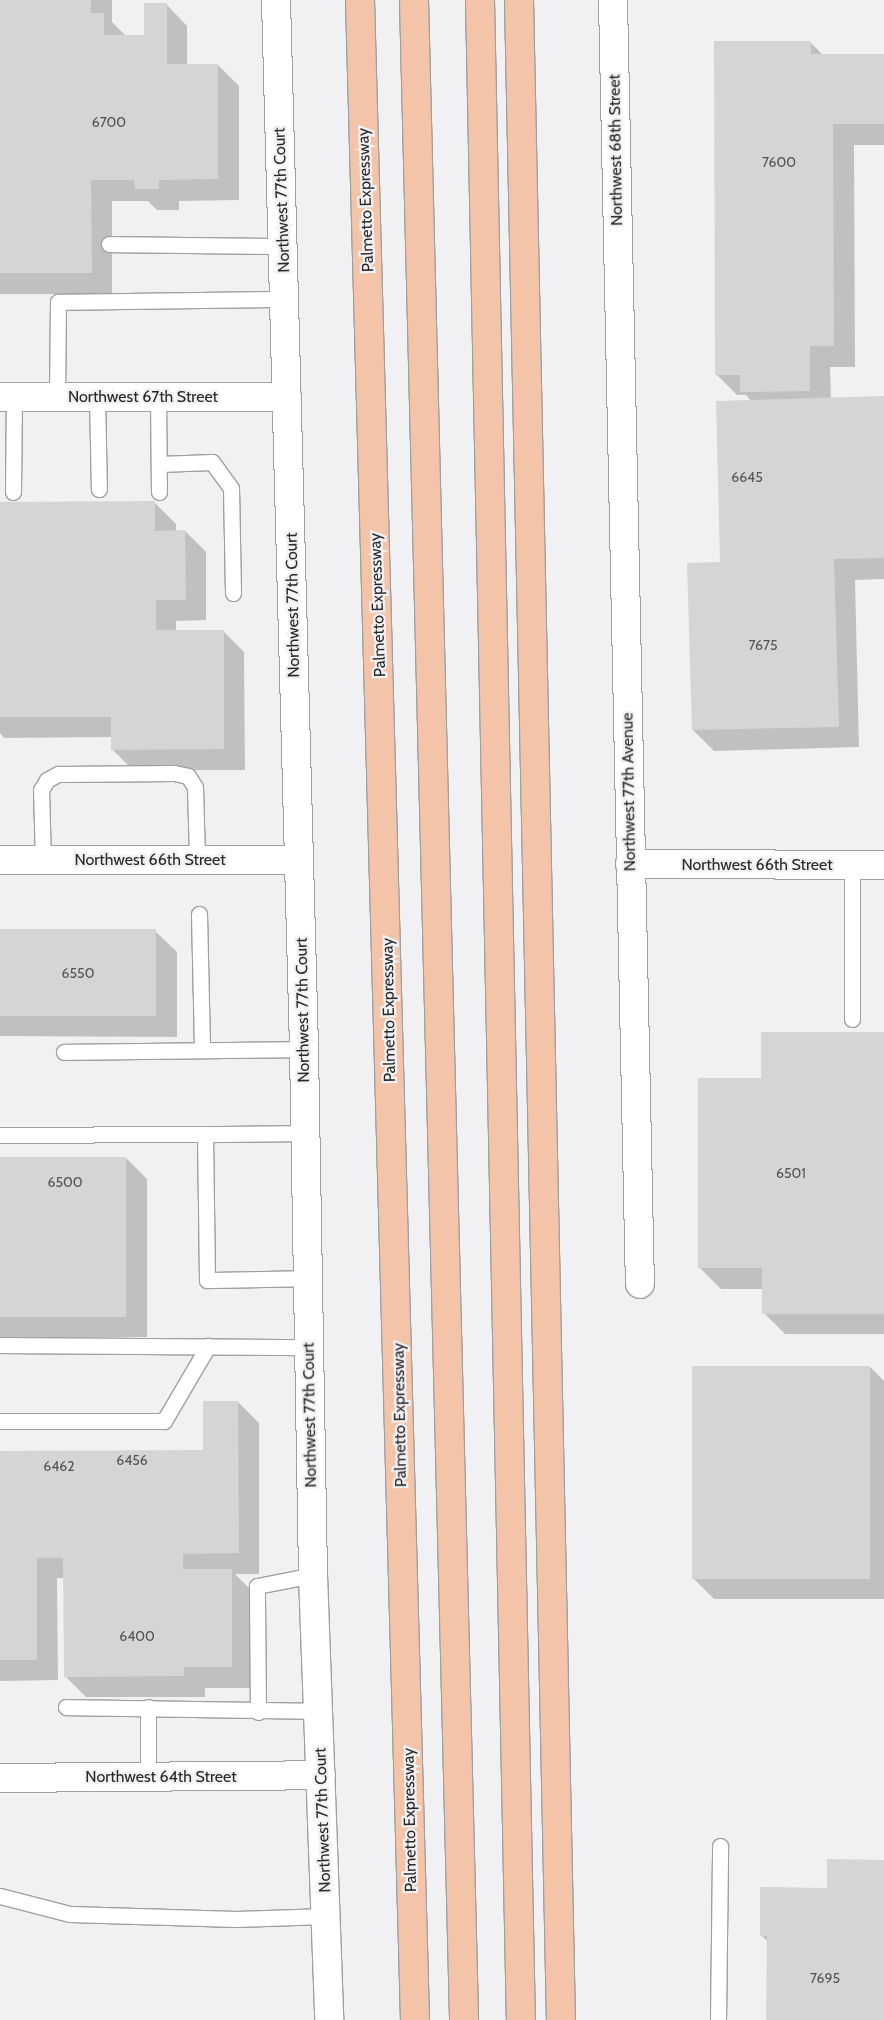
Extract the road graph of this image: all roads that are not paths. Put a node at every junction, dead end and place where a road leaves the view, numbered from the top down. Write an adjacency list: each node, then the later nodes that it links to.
1 (276, 0): 8 (street, Northwest 77th Court)
2 (360, 0): 54 (highway, Palmetto Expressway)
3 (414, 0): 55 (highway)
4 (480, 0): 56 (highway)
5 (519, 0): 57 (highway)
6 (613, 0): 10 (street, Northwest 68th Street)
7 (109, 244): 8 (lane)
8 (284, 246): 9 (street, Northwest 77th Court)
9 (284, 298): 12 (lane); 15 (street, Northwest 77th Court)
10 (619, 301): 25 (street, Northwest 77th Avenue)
11 (7, 397): 12 (street, Northwest 67th Street); 18 (lane)
12 (57, 397): 13 (street, Northwest 67th Street)
13 (97, 397): 14 (street, Northwest 67th Street); 17 (lane)
14 (158, 397): 15 (street, Northwest 67th Street); 16 (lane)
15 (287, 397): 23 (street, Northwest 77th Court)
16 (159, 464): 19 (lane); 20 (lane)
17 (99, 489)
18 (13, 492)
19 (159, 492)
20 (233, 593)
21 (0, 860): 24 (street, Northwest 66th Street)
22 (197, 860): 23 (street, Northwest 66th Street); 24 (street, Northwest 66th Street); 24 (lane)
23 (299, 860): 31 (street, Northwest 77th Court)
24 (43, 861)
25 (630, 864): 26 (street, Northwest 66th Street); 37 (street, Northwest 77th Avenue)
26 (852, 865): 27 (street, Northwest 66th Street); 29 (lane)
27 (884, 865)
28 (199, 914): 30 (lane)
29 (852, 1019)
30 (202, 1049): 31 (lane); 32 (lane)
31 (304, 1049): 33 (street, Northwest 77th Court)
32 (64, 1052)
33 (305, 1133): 34 (lane); 36 (street, Northwest 77th Court)
34 (204, 1134): 35 (lane); 36 (lane)
35 (0, 1135)
36 (307, 1278): 40 (street, Northwest 77th Court)
37 (640, 1284)
38 (0, 1345): 39 (lane)
39 (208, 1346): 40 (lane); 41 (lane)
40 (309, 1347): 42 (street, Northwest 77th Court)
41 (0, 1421)
42 (313, 1574): 45 (lane); 46 (street, Northwest 77th Court)
43 (66, 1707): 44 (lane)
44 (148, 1707): 45 (lane); 48 (lane)
45 (258, 1712): 46 (lane)
46 (319, 1712): 47 (street, Northwest 77th Court)
47 (321, 1775): 48 (street, Northwest 64th Street); 52 (street, Northwest 77th Court)
48 (148, 1777): 49 (street, Northwest 64th Street)
49 (0, 1778)
50 (720, 1846): 58 (lane)
51 (0, 1896): 52 (lane)
52 (326, 1916): 53 (street, Northwest 77th Court)
53 (329, 2020)
54 (415, 2020)
55 (464, 2020)
56 (521, 2020)
57 (561, 2020)
58 (718, 2020)

